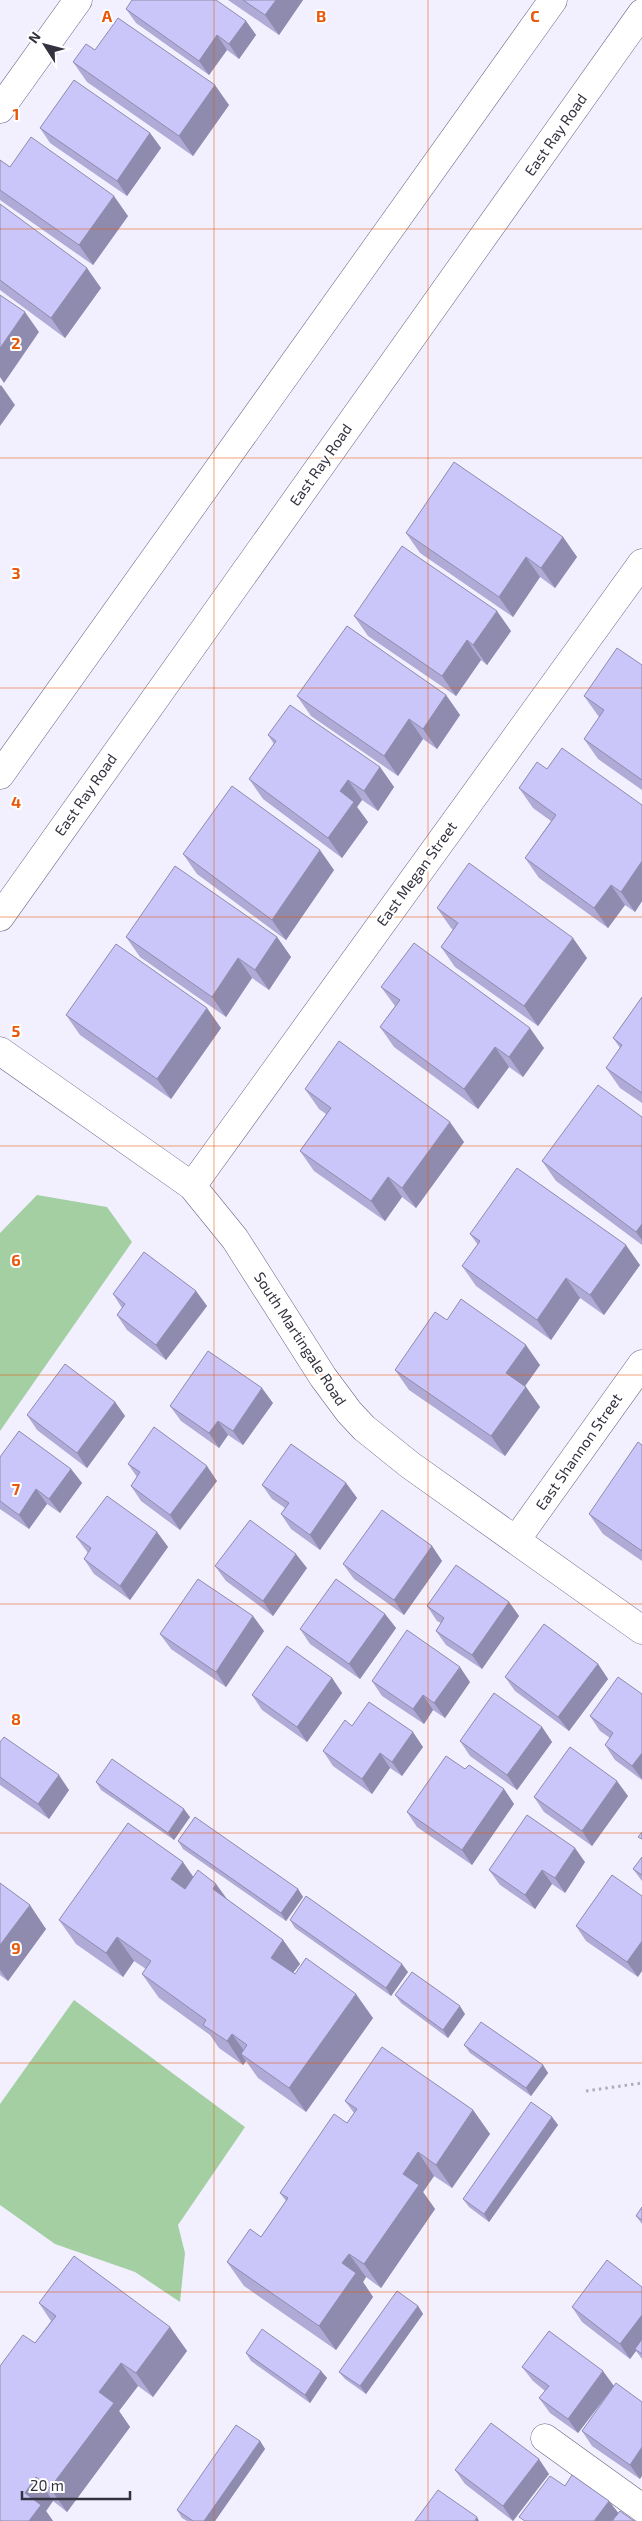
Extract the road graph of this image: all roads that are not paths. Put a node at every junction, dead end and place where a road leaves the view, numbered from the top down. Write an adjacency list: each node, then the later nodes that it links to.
1 (78, 0): 4 (main road)
2 (553, 0): 6 (main road)
3 (642, 13): 7 (main road, East Ray Road)
4 (0, 109)
5 (642, 563): 9 (main road, East Megan Street)
6 (0, 775)
7 (0, 917)
8 (0, 1050): 9 (main road, South Martingale Road)
9 (192, 1186): 11 (main road, South Martingale Road)
10 (642, 1364): 11 (main road, East Shannon Street)
11 (516, 1540): 12 (main road, South Martingale Road)
12 (642, 1630)
13 (545, 2438): 14 (main road)
14 (642, 2508)

